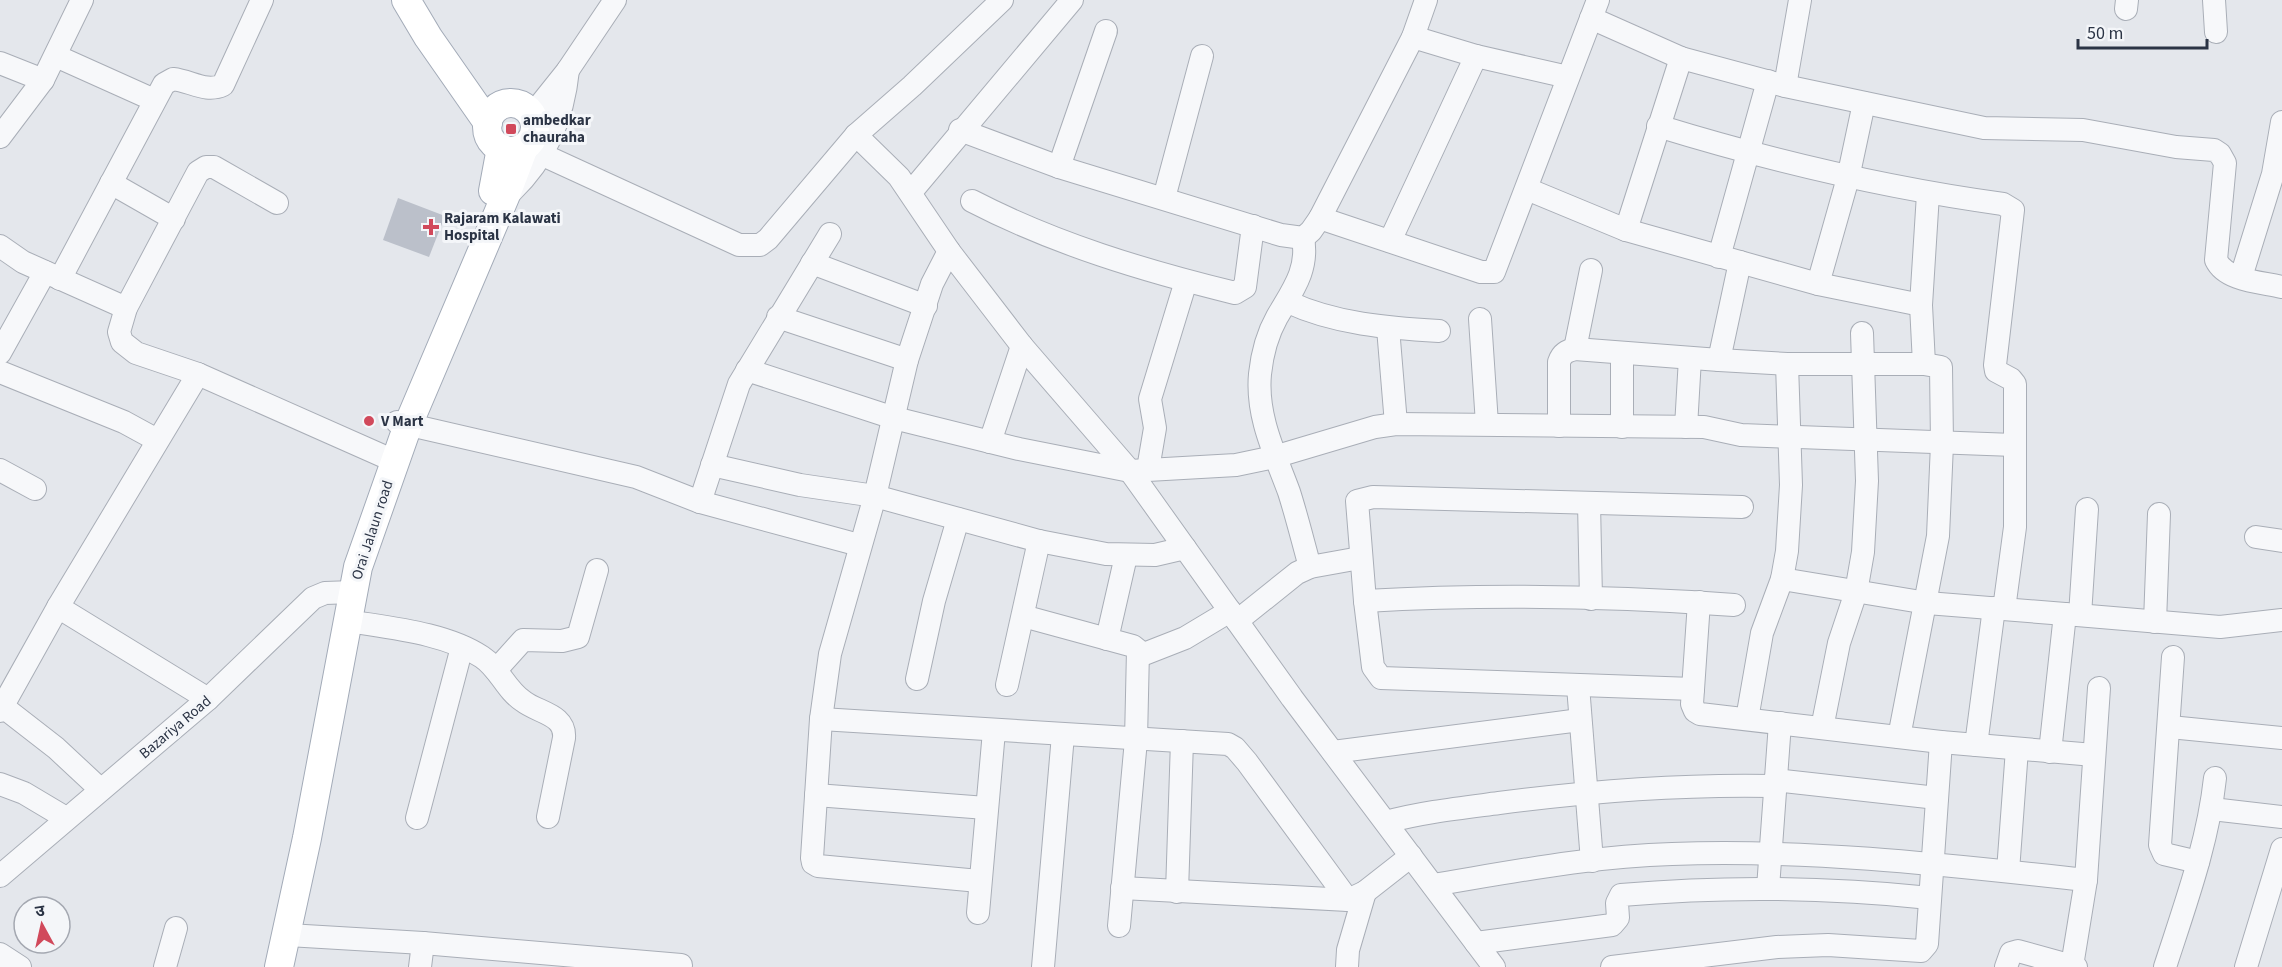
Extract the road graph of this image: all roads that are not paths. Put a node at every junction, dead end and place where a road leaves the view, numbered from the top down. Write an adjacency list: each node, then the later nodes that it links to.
1 (82, 0): 15 (street)
2 (262, 0): 24 (street)
3 (406, 0): 26 (main road)
4 (422, 0): 26 (main road)
5 (615, 0): 20 (street)
6 (1002, 0): 31 (street)
7 (1072, 0): 30 (street)
8 (1426, 0): 14 (street)
9 (1800, 0): 23 (street)
10 (2214, 0): 13 (street)
11 (1595, 9): 18 (street); 21 (street)
12 (1106, 31): 35 (street)
13 (2216, 32)
14 (1413, 37): 17 (street); 44 (street)
15 (56, 56): 22 (street); 24 (street)
16 (1203, 56): 41 (street)
17 (1476, 56): 21 (street); 50 (street)
18 (1681, 58): 23 (street); 29 (street)
19 (0, 63): 22 (street)
20 (568, 70): 27 (street); 33 (street)
21 (1568, 77): 38 (street)
22 (43, 80): 32 (street)
23 (1777, 84): 25 (street); 34 (street)
24 (154, 100): 37 (street)
25 (1864, 103): 36 (street); 57 (street)
26 (493, 114): 27 (main road); 33 (main road)
27 (532, 115): 33 (main road, Orai Jalaun road)
28 (2282, 122): 57 (street)
29 (1658, 126): 34 (street); 47 (street)
30 (960, 130): 35 (street); 39 (street)
31 (856, 135): 33 (street); 39 (street)
32 (0, 137)
33 (522, 150): 84 (main road, Orai Jalaun road); 84 (main road)
34 (1748, 152): 36 (street); 53 (street)
35 (1059, 167): 41 (street)
36 (1848, 178): 40 (street); 59 (street)
37 (111, 183): 45 (street); 56 (street)
38 (1527, 189): 47 (street); 50 (street)
39 (911, 192): 52 (street)
40 (1928, 194): 62 (street); 95 (street)
41 (1164, 198): 46 (street)
42 (972, 201): 58 (street)
43 (277, 203): 45 (street)
44 (1320, 218): 49 (street); 50 (street)
45 (174, 219): 64 (street)
46 (1253, 226): 49 (street); 58 (street)
47 (1626, 230): 53 (street)
48 (830, 234): 54 (street)
49 (1303, 238): 61 (street)
50 (1390, 241)
51 (0, 246): 56 (street)
52 (950, 251): 63 (street); 70 (street)
53 (1730, 260): 59 (street); 76 (street)
54 (812, 263): 63 (street); 65 (street)
55 (1591, 270): 71 (street)
56 (53, 276): 64 (street); 73 (street)
57 (2241, 277): 60 (street)
58 (1186, 281): 100 (street)
59 (1818, 284): 62 (street)
60 (2282, 286)
61 (1288, 302): 67 (street); 97 (street)
62 (1921, 305): 78 (street)
63 (926, 306): 75 (street)
64 (126, 308): 82 (street)
65 (778, 317): 75 (street); 80 (street)
66 (1480, 319): 86 (street)
67 (1388, 328): 68 (street); 85 (street)
68 (1439, 331)
69 (1862, 333): 79 (street)
70 (1023, 345): 93 (street); 100 (street)
71 (1575, 349): 72 (street); 87 (street)
72 (1622, 352): 74 (street); 88 (street)
73 (0, 353)
74 (1690, 358): 76 (street); 89 (street)
75 (907, 360): 83 (street)
76 (1719, 360): 77 (street)
77 (1787, 364): 79 (street); 90 (street)
78 (1924, 364): 79 (street); 94 (street)
79 (1863, 365): 92 (street)
80 (747, 370): 83 (street); 98 (street)
81 (0, 372): 91 (street)
82 (198, 374): 91 (street); 96 (street)
83 (894, 418): 93 (street); 102 (street)
84 (402, 424): 96 (main road); 103 (street); 119 (main road, Orai Jalaun road)
85 (1396, 424): 86 (street); 97 (street)
86 (1486, 424): 87 (street)
87 (1559, 426): 88 (street)
88 (1622, 427): 89 (street)
89 (1686, 427): 90 (street)
90 (1788, 435): 92 (street); 118 (street)
91 (158, 440): 126 (street)
92 (1865, 441): 94 (street); 120 (street)
93 (990, 442): 100 (street)
94 (1942, 444): 95 (street); 124 (street)
95 (2014, 445): 127 (street)
96 (382, 456): 119 (main road)
97 (1274, 457): 100 (street); 116 (street)
98 (712, 465): 102 (street); 103 (street)
99 (0, 470): 101 (street)
100 (1139, 470): 113 (street)
101 (35, 489)
102 (875, 496): 108 (street); 112 (street)
103 (700, 502): 112 (street)
104 (1589, 502): 105 (street); 115 (street); 121 (street)
105 (1742, 507)
106 (2087, 509): 128 (street)
107 (2159, 514): 133 (street)
108 (958, 519): 110 (street); 139 (street)
109 (2256, 537): 111 (street)
110 (1039, 541): 114 (street); 129 (street)
111 (2282, 541)
112 (860, 545): 146 (street)
113 (1185, 548): 114 (street); 130 (street)
114 (1126, 556): 134 (street)
115 (1360, 558): 116 (street); 122 (street)
116 (1310, 567): 130 (street)
117 (597, 570): 138 (street)
118 (1782, 579): 120 (street); 147 (street)
119 (348, 592): 132 (main road, Orai Jalaun road); 144 (street, Bazariya Road); 208 (main road)
120 (1856, 592): 124 (street); 151 (street)
121 (1591, 599): 122 (street); 123 (street)
122 (1365, 601): 141 (street)
123 (1699, 602): 125 (street); 143 (street)
124 (1927, 603): 127 (street); 154 (street)
125 (1734, 605)
126 (58, 607): 144 (street); 145 (street)
127 (1999, 609): 128 (street); 159 (street)
128 (2072, 615): 133 (street); 162 (street)
129 (1023, 616): 134 (street); 140 (street)
130 (1233, 616): 136 (street); 161 (street)
131 (2282, 620): 133 (street)
132 (348, 621): 135 (street); 197 (main road, Orai Jalaun road)
133 (2155, 622)
134 (1107, 639): 136 (street)
135 (462, 647): 138 (street); 176 (street)
136 (1139, 656): 156 (street)
137 (2173, 657): 150 (street)
138 (496, 670): 173 (street)
139 (917, 679)
140 (1008, 685)
141 (1578, 686): 143 (street); 148 (street)
142 (2099, 688): 163 (street)
143 (1693, 689): 147 (street)
144 (208, 699): 167 (street, Bazariya Road)
145 (1, 709): 167 (street)
146 (821, 719): 152 (street); 169 (street)
147 (1747, 719): 149 (street)
148 (1580, 720): 161 (street); 168 (street)
149 (1780, 723): 151 (street); 165 (street)
150 (2170, 727): 155 (street); 182 (street)
151 (1822, 728): 154 (street)
152 (994, 731): 153 (street); 171 (street)
153 (1063, 735): 156 (street); 211 (street)
154 (1899, 737): 158 (street)
155 (2282, 738)
156 (1136, 740): 157 (street); 189 (street)
157 (1182, 741): 191 (street); 192 (street)
158 (1941, 742): 159 (street); 170 (street)
159 (1976, 746): 160 (street)
160 (2017, 749): 162 (street); 184 (street)
161 (1333, 752): 177 (street)
162 (2050, 752): 163 (street)
163 (2094, 755): 187 (street)
164 (2215, 778): 172 (street)
165 (1775, 783): 168 (street); 170 (street); 179 (street)
166 (0, 784): 175 (street)
167 (100, 789): 175 (street, Bazariya Road)
168 (1586, 791): 177 (street); 181 (street)
169 (816, 795): 171 (street); 186 (street)
170 (1937, 798): 183 (street)
171 (986, 808): 186 (street)
172 (2212, 809): 174 (street); 182 (street)
173 (548, 817)
174 (2282, 817)
175 (66, 818): 185 (street, Bazariya Road)
176 (417, 818)
177 (1386, 822): 180 (street)
178 (2282, 849): 216 (street)
179 (1770, 852): 181 (street); 183 (street); 190 (street)
180 (1412, 856): 188 (street); 192 (street)
181 (1592, 861): 188 (street)
182 (2198, 862): 215 (street)
183 (1932, 864): 184 (street); 193 (street)
184 (2008, 872): 187 (street)
185 (0, 876)
186 (980, 880): 194 (street)
187 (2086, 880): 205 (street)
188 (1433, 885): 199 (street)
189 (1122, 888): 191 (street); 195 (street)
190 (1768, 888): 193 (street); 199 (street)
191 (1177, 892): 192 (street)
192 (1356, 896): 212 (street)
193 (1930, 898): 202 (street)
194 (978, 913)
195 (1119, 926)
196 (176, 928): 207 (street)
197 (288, 935): 198 (street); 209 (main road, Orai Jalaun road)
198 (423, 943): 203 (street); 210 (street)
199 (1476, 943): 213 (street)
200 (0, 954): 206 (street)
201 (1830, 956): 202 (street); 204 (street)
202 (1914, 959)
203 (681, 965)
204 (1626, 966)
205 (2074, 966): 214 (street)
206 (20, 967)
207 (165, 967)
208 (265, 967)
209 (279, 967)
210 (420, 967)
211 (1043, 967)
212 (1347, 967)
213 (1494, 967)
214 (2006, 967)
215 (2165, 967)
216 (2246, 967)

